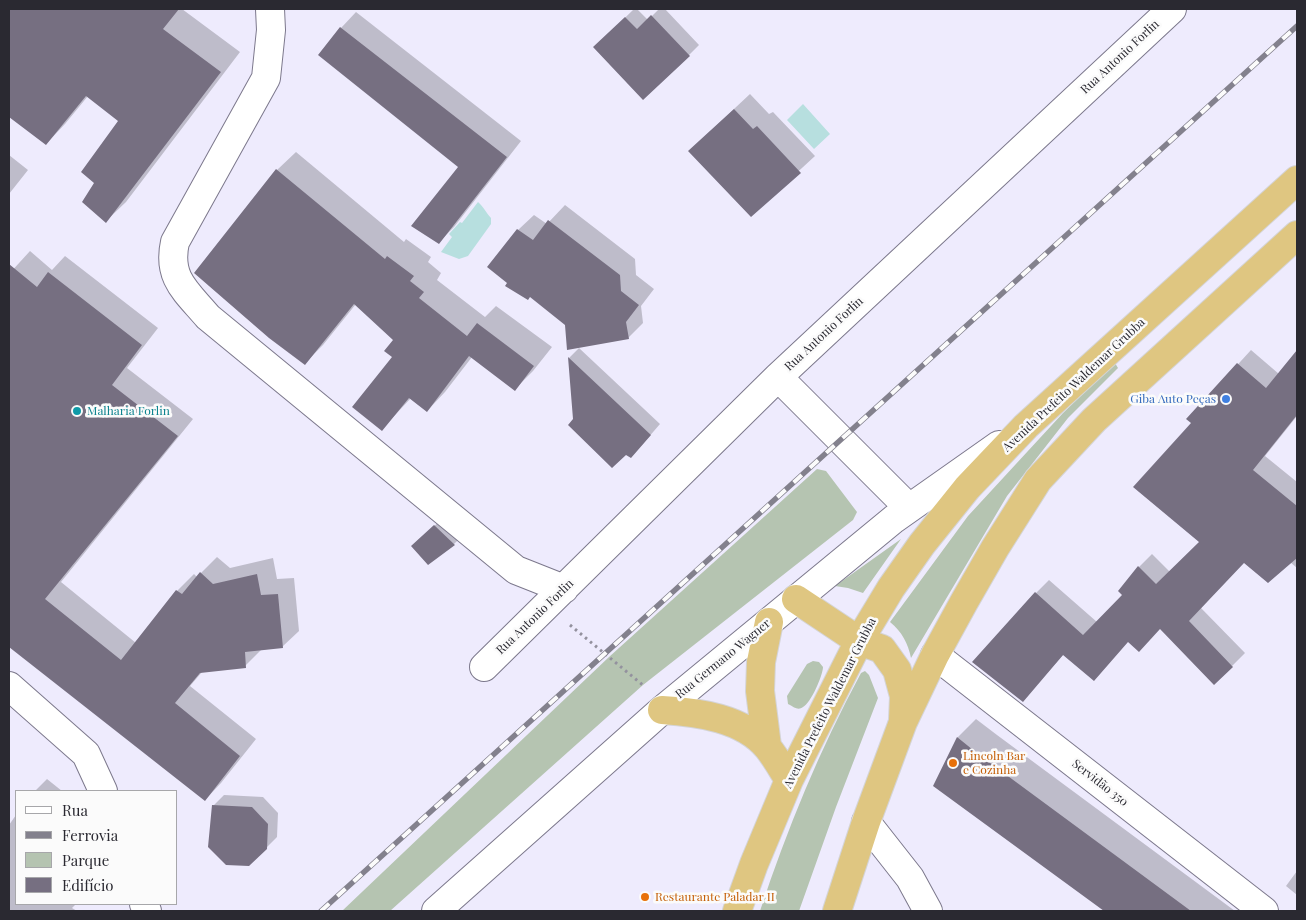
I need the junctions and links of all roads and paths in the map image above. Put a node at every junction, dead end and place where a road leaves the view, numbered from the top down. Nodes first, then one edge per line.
1 (270, 9) edge
2 (1172, 9) edge
3 (1297, 180) edge
4 (1297, 235) edge
5 (778, 377) junction
6 (1026, 426) junction
7 (909, 508) junction
8 (556, 597) junction
9 (796, 599) junction
10 (769, 622) junction
11 (859, 641) junction
12 (935, 655) junction
13 (484, 667) dead end
14 (9, 686) edge
15 (659, 712) junction
16 (903, 722) junction
17 (767, 746) junction
18 (789, 780) junction
19 (103, 790) edge
20 (866, 822) junction
21 (436, 911) edge
22 (738, 911) edge
23 (837, 911) edge
24 (928, 911) edge
25 (1264, 911) edge

1 - 8 street
2 - 5 street, Rua Antonio Forlin
3 - 6 highway, Avenida Prefeito Waldemar Grubba
4 - 12 highway
5 - 7 street
5 - 8 street, Rua Antonio Forlin
6 - 7 street, Rua Germano Wagner
6 - 11 highway, Avenida Prefeito Waldemar Grubba
7 - 9 street, Rua Germano Wagner
8 - 13 street, Rua Antonio Forlin
8 - 15 path
9 - 10 street, Rua Germano Wagner
9 - 11 highway
10 - 15 street, Rua Germano Wagner
10 - 17 highway
11 - 16 highway
11 - 18 highway, Avenida Prefeito Waldemar Grubba
12 - 16 highway
12 - 25 street, Servidão 350
14 - 19 street
15 - 17 highway
15 - 21 street, Rua Germano Wagner
16 - 20 highway
17 - 18 highway
18 - 22 highway, Avenida Prefeito Waldemar Grubba
20 - 23 highway
20 - 24 street

